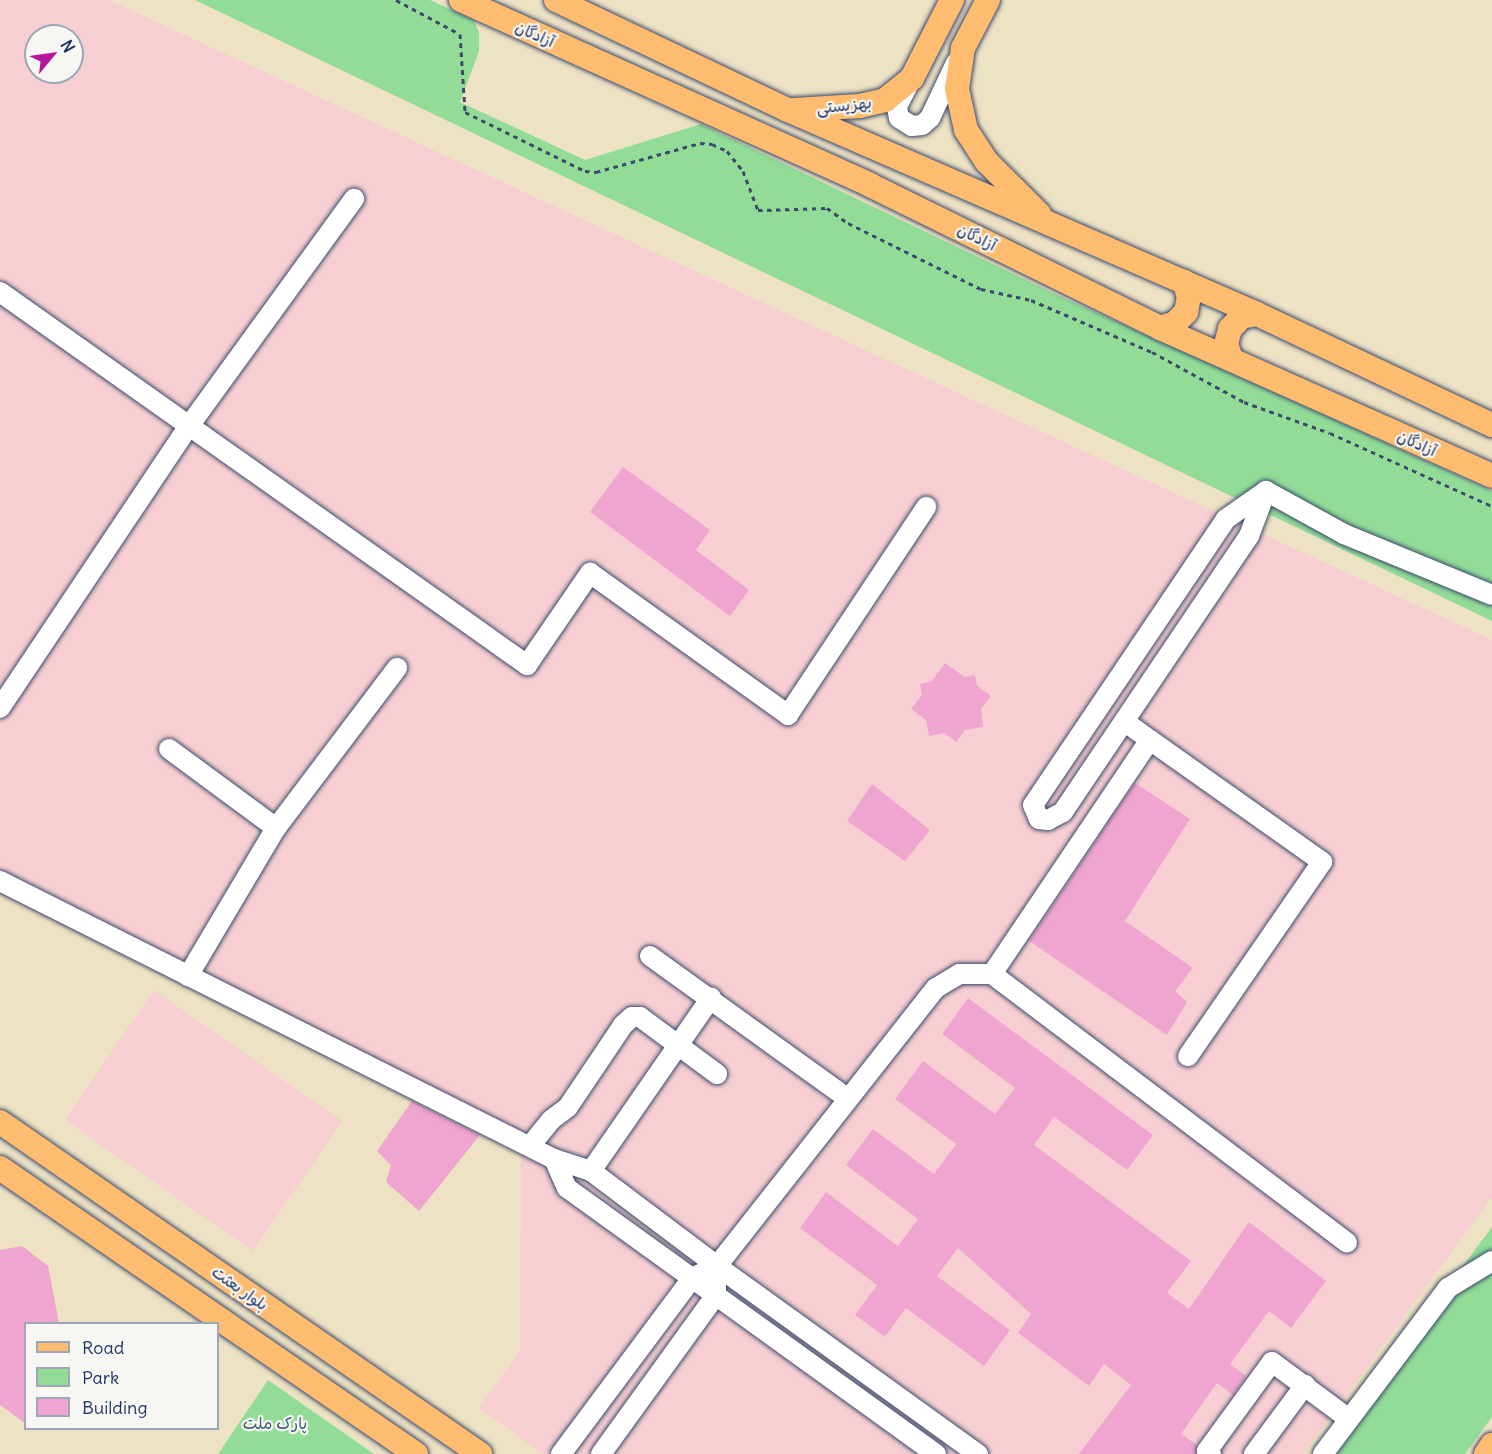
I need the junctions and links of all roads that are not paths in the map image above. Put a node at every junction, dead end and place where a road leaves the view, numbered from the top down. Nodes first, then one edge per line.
1 (461, 0) edge
2 (556, 0) edge
3 (952, 0) edge
4 (988, 0) edge
5 (963, 48) junction
6 (912, 78) junction
7 (788, 110) junction
8 (354, 200) dead end
9 (1049, 224) junction
10 (1184, 282) junction
11 (0, 292) edge
12 (1257, 314) junction
13 (1160, 328) junction
14 (1231, 359) junction
15 (1464, 412) junction
16 (1492, 417) edge
17 (1492, 425) edge
18 (189, 426) junction
19 (1492, 476) edge
20 (1266, 490) junction
21 (926, 507) dead end
22 (1492, 595) edge
23 (397, 668) dead end
24 (0, 708) edge
25 (1125, 722) junction
26 (1150, 740) junction
27 (169, 749) dead end
28 (276, 828) junction
29 (0, 881) edge
30 (651, 956) dead end
31 (992, 974) junction
32 (188, 976) junction
33 (711, 998) junction
34 (679, 1044) junction
35 (1188, 1056) dead end
36 (717, 1074) dead end
37 (848, 1099) junction
38 (0, 1122) edge
39 (530, 1146) junction
40 (554, 1159) junction
41 (0, 1168) edge
42 (591, 1171) junction
43 (1347, 1242) dead end
44 (1492, 1261) edge
45 (717, 1266) junction
46 (210, 1268) junction
47 (692, 1278) junction
48 (186, 1295) junction
49 (716, 1295) junction
50 (1305, 1386) junction
51 (1349, 1419) junction
52 (416, 1454) edge
53 (480, 1454) edge
54 (561, 1454) edge
55 (601, 1454) edge
56 (936, 1454) edge
57 (978, 1454) edge
58 (1211, 1454) edge
59 (1254, 1454) edge
60 (1323, 1454) edge

1 - 13 main road, آزادگان
2 - 7 main road
3 - 6 main road, بهزیستی
4 - 5 main road
5 - 6 street
5 - 9 main road
6 - 7 main road, بهزیستی
7 - 9 main road
8 - 18 street
9 - 10 main road
10 - 12 main road
10 - 13 main road
11 - 18 street
12 - 14 main road
12 - 15 main road
13 - 14 main road, آزادگان
14 - 19 main road, آزادگان
15 - 16 street
15 - 17 main road
18 - 21 street
18 - 24 street
20 - 22 street
20 - 25 street
20 - 25 street
23 - 28 street
25 - 26 street
26 - 31 street
26 - 35 street
27 - 28 street
28 - 32 street
29 - 32 street
30 - 33 street
31 - 37 street
31 - 43 street
32 - 39 street
33 - 34 street
33 - 37 street
34 - 36 street
34 - 39 street
34 - 42 street
37 - 45 street
38 - 46 main road, بلوار بعثت
39 - 40 street
40 - 42 street
40 - 47 street
41 - 48 main road
42 - 45 street
44 - 51 street
45 - 47 street
45 - 49 street
45 - 57 street
46 - 48 main road
46 - 53 main road, بلوار بعثت
47 - 49 street
47 - 54 street
48 - 52 main road
49 - 55 street
49 - 56 street
50 - 51 street
50 - 58 street
50 - 59 street
51 - 60 street

